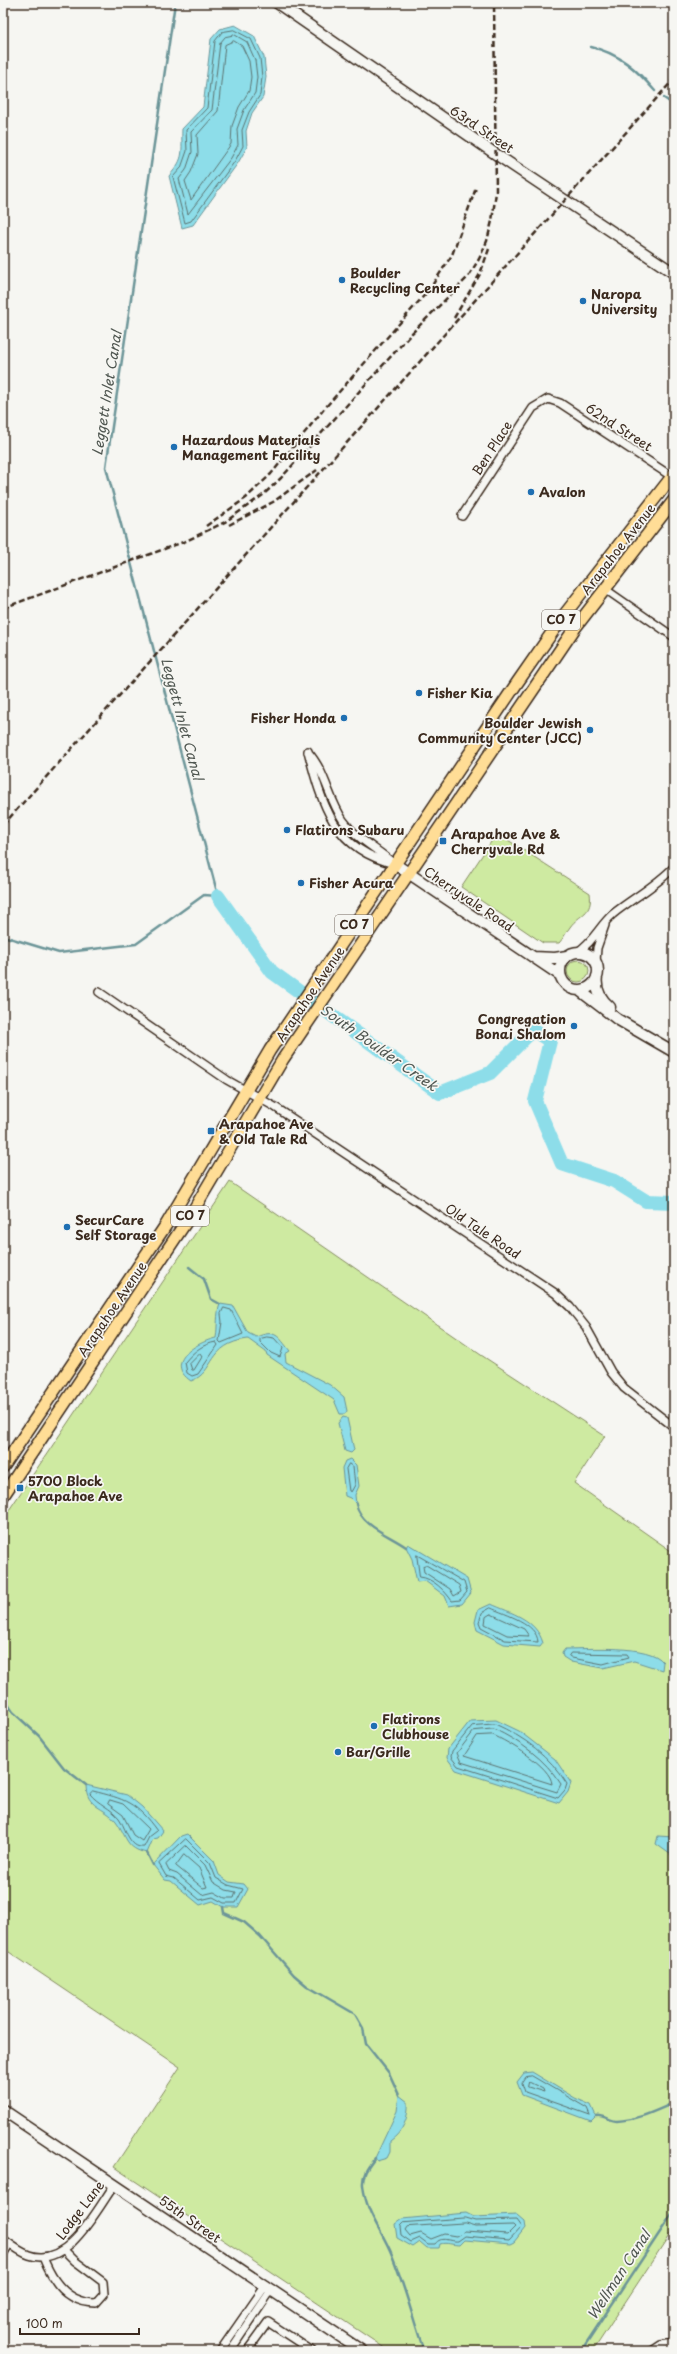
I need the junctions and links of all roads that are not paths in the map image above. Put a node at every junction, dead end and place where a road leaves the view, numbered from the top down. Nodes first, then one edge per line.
1 (277, 3) edge
2 (674, 273) edge
3 (548, 399) joint
4 (673, 476) edge
5 (674, 500) edge
6 (462, 516) dead end
7 (605, 589) junction
8 (674, 637) edge
9 (395, 864) junction
10 (674, 867) edge
11 (408, 874) junction
12 (606, 921) junction
13 (577, 952) junction
14 (529, 956) junction
15 (567, 956) junction
16 (596, 962) junction
17 (560, 975) junction
18 (597, 976) junction
19 (579, 990) junction
20 (98, 992) dead end
21 (648, 1036) junction
22 (674, 1052) edge
23 (245, 1090) junction
24 (259, 1098) junction
25 (674, 1426) edge
26 (3, 1467) edge
27 (3, 1496) edge
28 (3, 2110) edge
29 (115, 2184) junction
30 (3, 2239) edge
31 (10, 2244) junction
32 (64, 2250) junction
33 (3, 2255) edge
34 (43, 2257) junction
35 (269, 2287) junction
36 (228, 2340) junction
37 (674, 2343) edge
38 (235, 2344) junction
39 (220, 2351) edge
40 (230, 2351) edge
41 (246, 2351) edge
42 (312, 2351) edge
43 (362, 2351) edge
44 (652, 2351) edge

1 - 2 street, 63rd Street
3 - 4 street, 62nd Street
3 - 6 street, Ben Place
4 - 9 main road, Arapahoe Avenue / CO 7
5 - 7 main road, Arapahoe Avenue / CO 7
7 - 8 street
7 - 11 main road, Arapahoe Avenue / CO 7
9 - 9 street
9 - 11 street, Cherryvale Road
9 - 23 main road, Arapahoe Avenue / CO 7
10 - 12 street
11 - 14 street, Cherryvale Road
11 - 24 main road, Arapahoe Avenue / CO 7
12 - 13 street
12 - 16 street
13 - 15 street
13 - 16 street
14 - 15 street, Cherryvale Road
14 - 17 street, Cherryvale Road
15 - 17 street
16 - 18 street
17 - 19 street
18 - 19 street
18 - 21 street
19 - 21 street
20 - 23 street, Old Tale Road
21 - 22 street
23 - 24 street, Old Tale Road
23 - 26 main road, Arapahoe Avenue / CO 7
24 - 25 street, Old Tale Road
24 - 27 main road, Arapahoe Avenue / CO 7
28 - 29 street, 55th Street
29 - 32 street, Lodge Lane
29 - 35 street, 55th Street
30 - 31 street
31 - 33 street
31 - 34 street
32 - 34 street, Lodge Lane
32 - 34 street, Lodge Lane
35 - 36 street
35 - 38 street
35 - 43 street, 55th Street
36 - 38 street
36 - 39 street
37 - 44 street
38 - 40 street
38 - 41 street
41 - 42 street

